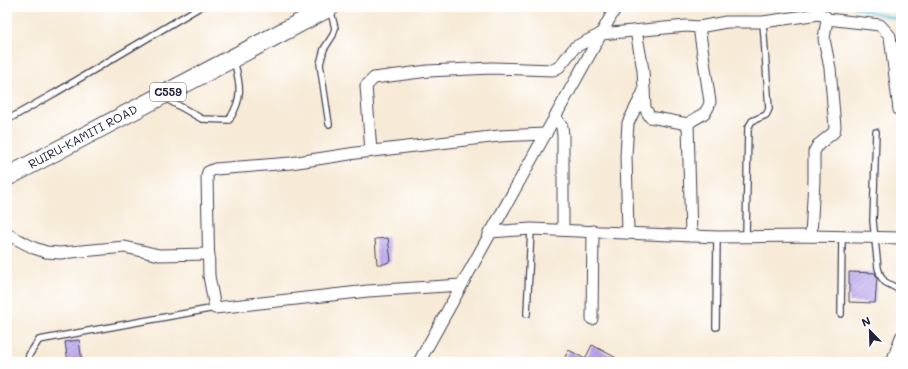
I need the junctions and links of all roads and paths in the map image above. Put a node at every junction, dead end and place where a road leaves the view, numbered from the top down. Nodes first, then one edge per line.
1 (200, 7) edge
2 (329, 7) edge
3 (616, 7) edge
4 (826, 19) junction
5 (763, 22) junction
6 (699, 27) junction
7 (636, 31) junction
8 (601, 34) junction
9 (234, 57) junction
10 (644, 92) junction
11 (161, 96) junction
12 (899, 110) dead end
13 (555, 116) junction
14 (7, 120) edge
15 (329, 124) dead end
16 (688, 124) junction
17 (876, 132) dead end
18 (546, 134) junction
19 (371, 151) junction
20 (7, 177) edge
21 (531, 229) junction
22 (563, 230) junction
23 (593, 231) junction
24 (489, 232) junction
25 (628, 232) junction
26 (7, 234) edge
27 (746, 235) junction
28 (691, 236) junction
29 (811, 236) junction
30 (717, 237) junction
31 (842, 237) junction
32 (876, 238) junction
33 (901, 238) edge
34 (209, 254) junction
35 (461, 285) junction
36 (898, 289) dead end
37 (215, 308) junction
38 (527, 314) dead end
39 (841, 314) dead end
40 (592, 318) dead end
41 (716, 327) dead end
42 (901, 337) edge
43 (28, 362) edge
44 (419, 362) edge
45 (892, 362) edge

1 - 14 lane
2 - 9 main road, RUIRU-KAMITI ROAD / C559
2 - 15 lane
3 - 8 street
4 - 5 street
4 - 12 street
4 - 29 street
5 - 6 street
5 - 27 lane
6 - 7 street
6 - 16 street
7 - 8 street
7 - 10 street
8 - 13 street
8 - 19 street
9 - 11 main road, RUIRU-KAMITI ROAD / C559
9 - 11 lane
10 - 16 street
10 - 25 street
11 - 20 main road, RUIRU-KAMITI ROAD / C559
13 - 18 street
13 - 22 street
16 - 28 street
17 - 32 lane
18 - 19 street
18 - 24 street
19 - 34 street
21 - 22 street
21 - 24 street
21 - 38 lane
22 - 23 street
23 - 25 street
23 - 40 street
24 - 35 street
25 - 28 street
26 - 34 street
27 - 29 street
27 - 30 street
28 - 30 street
29 - 31 street
30 - 41 lane
31 - 32 street
31 - 39 lane
32 - 33 street
32 - 36 lane
34 - 37 street
35 - 37 street
35 - 44 street
37 - 43 lane
42 - 45 street

